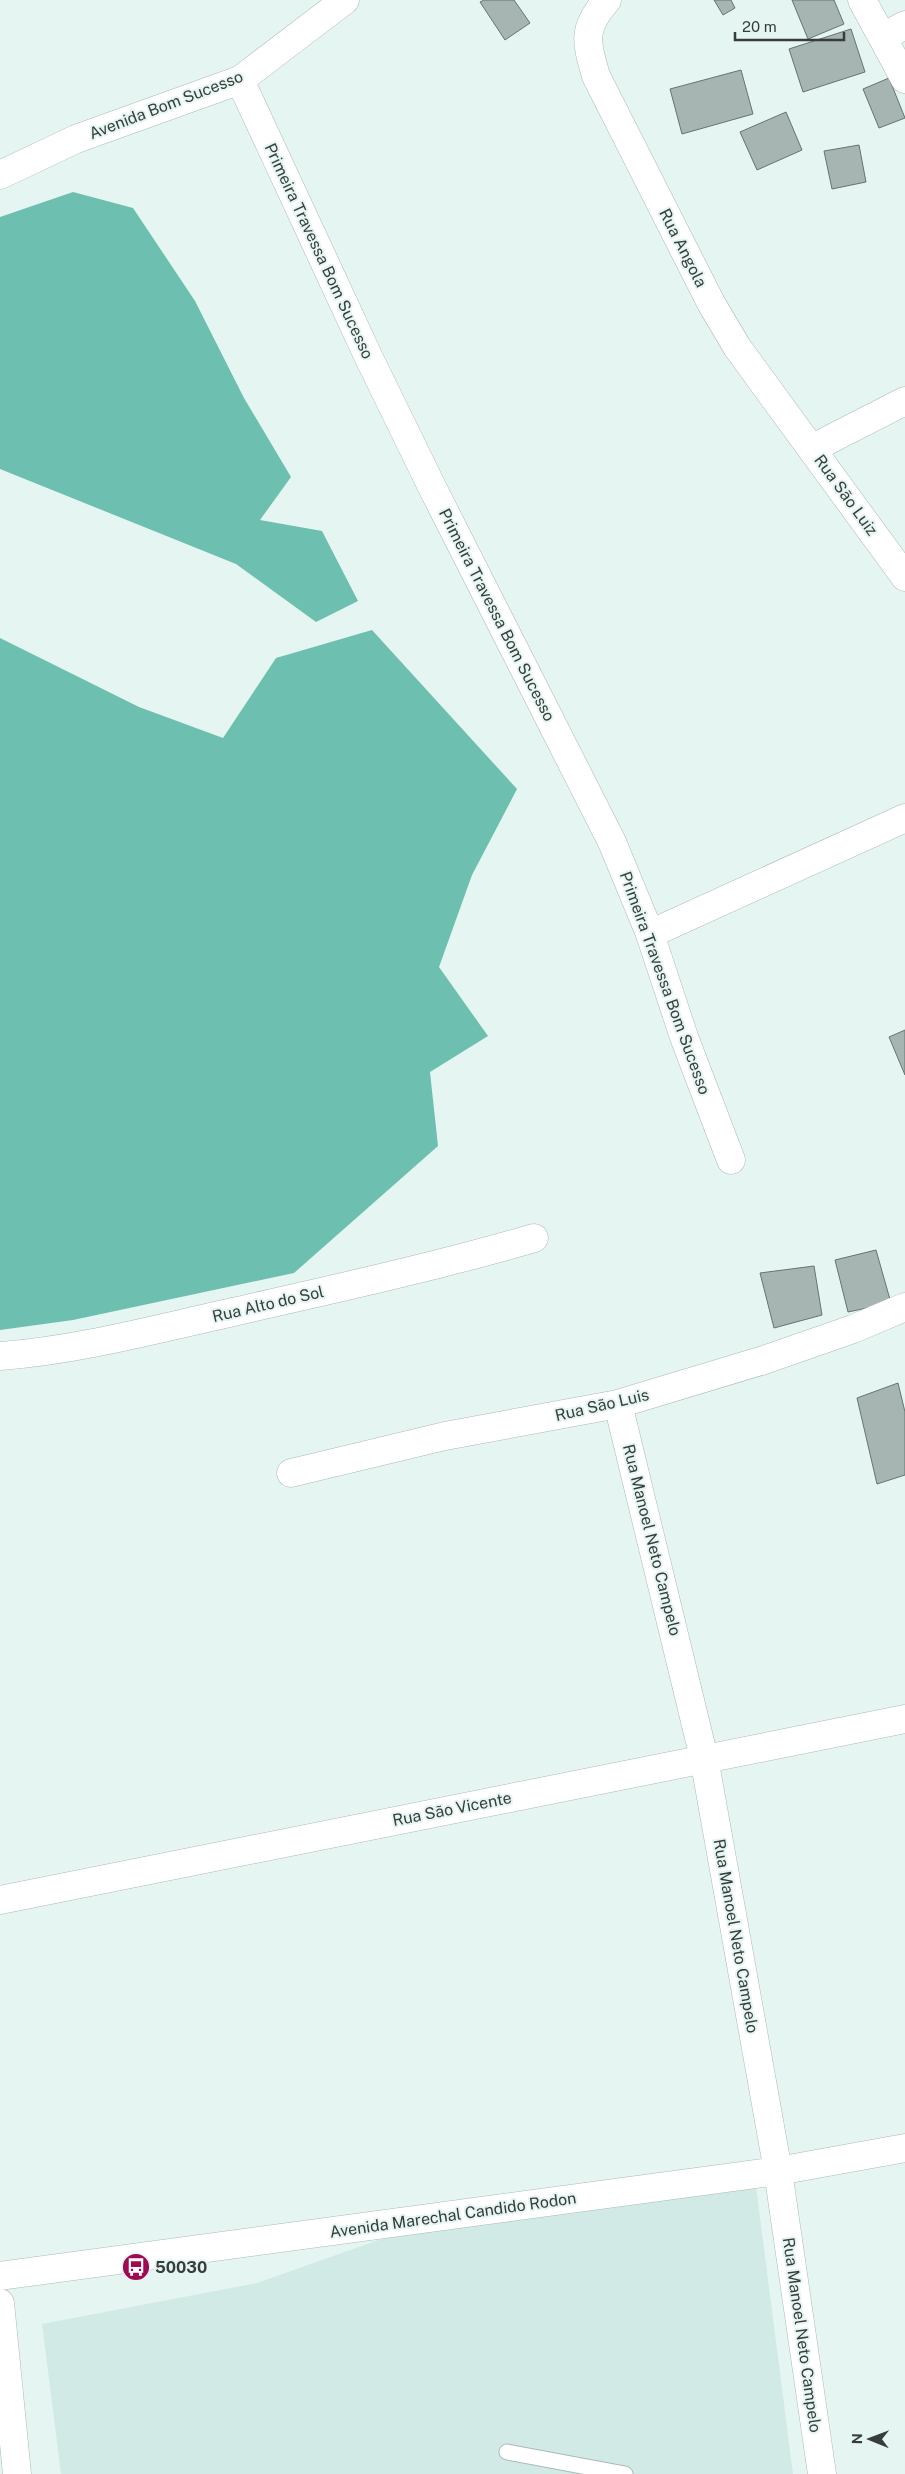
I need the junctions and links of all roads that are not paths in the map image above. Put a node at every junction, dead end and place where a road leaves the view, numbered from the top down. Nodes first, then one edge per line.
1 (345, 0) edge
2 (607, 0) edge
3 (862, 0) edge
4 (894, 31) edge
5 (240, 80) junction
6 (905, 80) edge
7 (0, 175) edge
8 (905, 401) edge
9 (813, 448) junction
10 (905, 577) edge
11 (905, 818) edge
12 (650, 934) junction
13 (731, 1160) dead end
14 (534, 1238) dead end
15 (905, 1307) edge
16 (0, 1356) edge
17 (618, 1404) junction
18 (291, 1473) dead end
19 (905, 1719) edge
20 (704, 1758) junction
21 (0, 1900) edge
22 (905, 2148) edge
23 (778, 2171) junction
24 (0, 2276) edge
25 (0, 2303) edge
26 (507, 2452) dead end
27 (17, 2474) edge
28 (625, 2474) edge
29 (822, 2474) edge

1 - 5 street, Avenida Bom Sucesso
2 - 9 street, Rua Angola
3 - 4 street
4 - 6 street
5 - 7 street, Avenida Bom Sucesso
5 - 12 street, Primeira Travessa Bom Sucesso
8 - 9 street, Rua São Luiz
9 - 10 street, Rua São Luiz
11 - 12 street
12 - 13 street, Primeira Travessa Bom Sucesso
14 - 16 street, Rua Alto do Sol
15 - 17 street, Rua São Luis
17 - 18 street, Rua São Luis
17 - 20 street, Rua Manoel Neto Campelo
19 - 20 street, Rua São Vicente
20 - 21 street, Rua São Vicente
20 - 23 street, Rua Manoel Neto Campelo
22 - 23 street, Avenida Marechal Candido Rodon
23 - 24 street, Avenida Marechal Candido Rodon
23 - 29 street, Rua Manoel Neto Campelo
25 - 27 street
26 - 28 lane

